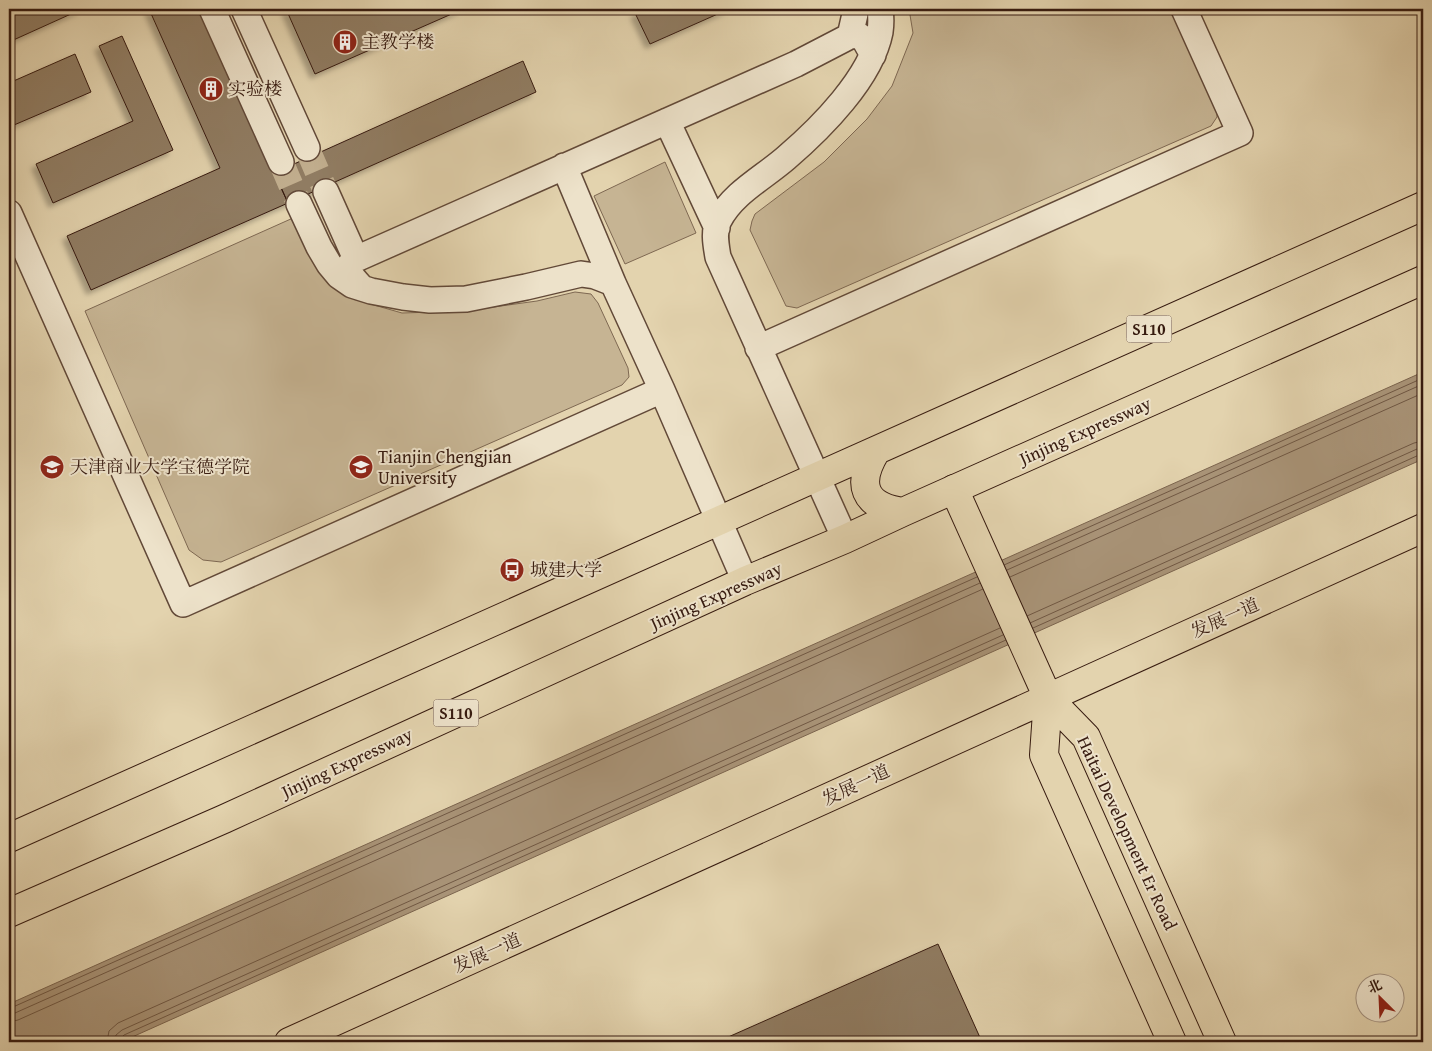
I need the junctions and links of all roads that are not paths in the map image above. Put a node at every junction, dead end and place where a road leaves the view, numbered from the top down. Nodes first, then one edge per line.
1 (212, 9) edge
2 (244, 9) edge
3 (854, 9) edge
4 (880, 9) edge
5 (1184, 9) edge
6 (850, 36) junction
7 (873, 55) junction
8 (667, 121) junction
9 (307, 148) tunnel mouth
10 (281, 162) tunnel mouth
11 (564, 166) junction
12 (326, 192) tunnel mouth
13 (299, 204) tunnel mouth
14 (1423, 206) edge
15 (9, 213) edge
16 (717, 228) junction
17 (356, 259) junction
18 (1423, 280) edge
19 (613, 282) junction
20 (362, 288) junction
21 (758, 348) junction
22 (662, 390) junction
23 (876, 451) junction
24 (817, 476) junction
25 (954, 489) junction
26 (903, 512) junction
27 (718, 521) junction
28 (1423, 528) edge
29 (844, 539) junction
30 (745, 581) junction
31 (1048, 698) junction
32 (9, 838) edge
33 (9, 913) edge
34 (289, 1042) edge
35 (1172, 1042) edge
36 (1222, 1042) edge

1 - 10 lane
2 - 9 lane
3 - 6 lane
4 - 7 lane
5 - 21 lane
6 - 7 lane
6 - 8 lane
7 - 16 lane
8 - 11 lane
8 - 16 lane
11 - 17 lane
11 - 19 lane
12 - 17 lane
13 - 20 lane
14 - 23 main road, S110
15 - 22 lane
16 - 21 lane
17 - 20 lane
18 - 25 main road, Jinjing Expressway / S110
19 - 20 lane
19 - 22 lane
21 - 24 lane
22 - 27 lane
23 - 24 main road, S110
23 - 26 main road
24 - 27 main road, S110
24 - 29 lane
25 - 26 main road, Jinjing Expressway / S110
25 - 31 main road
26 - 29 main road, Jinjing Expressway / S110
27 - 30 lane
27 - 32 main road, S110
28 - 31 main road, 发展一道
29 - 30 main road, Jinjing Expressway / S110
30 - 33 main road, Jinjing Expressway / S110
31 - 34 main road, 发展一道
31 - 35 main road
31 - 36 main road, Haitai Development Er Road

